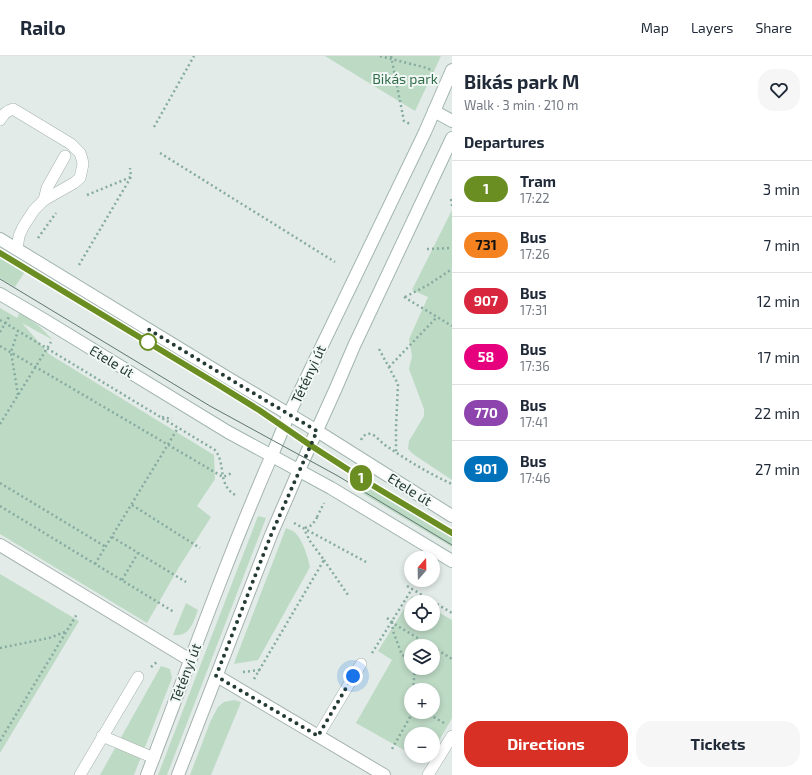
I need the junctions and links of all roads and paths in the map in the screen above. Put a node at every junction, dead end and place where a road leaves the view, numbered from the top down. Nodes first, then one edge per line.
1 (194, 56) edge
2 (380, 56) edge
3 (391, 58) edge
4 (452, 70) edge
5 (434, 71) dead end
6 (434, 111) junction
7 (0, 120) edge
8 (452, 121) edge
9 (411, 124) dead end
10 (154, 127) dead end
11 (452, 138) edge
12 (160, 153) dead end
13 (65, 156) dead end
14 (130, 168) dead end
15 (131, 177) junction
16 (87, 195) dead end
17 (451, 199) edge
18 (44, 200) junction
19 (452, 206) edge
20 (59, 208) dead end
21 (38, 238) dead end
22 (0, 239) edge
23 (452, 248) edge
24 (17, 249) junction
25 (427, 249) dead end
26 (335, 262) dead end
27 (79, 265) dead end
28 (452, 269) edge
29 (0, 294) edge
30 (437, 317) junction
31 (0, 320) edge
32 (5, 323) junction
33 (452, 326) edge
34 (18, 331) junction
35 (0, 332) edge
36 (51, 342) dead end
37 (0, 346) edge
38 (47, 348) junction
39 (379, 349) dead end
40 (11, 352) junction
41 (36, 366) junction
42 (389, 367) junction
43 (18, 396) junction
44 (289, 414) junction
45 (0, 424) edge
46 (178, 428) junction
47 (317, 431) junction
48 (363, 436) dead end
49 (168, 445) junction
50 (396, 453) junction
51 (272, 455) junction
52 (299, 470) junction
53 (232, 473) dead end
54 (223, 476) junction
55 (0, 484) edge
56 (452, 484) edge
57 (230, 492) dead end
58 (132, 505) junction
59 (0, 506) edge
60 (452, 516) edge
61 (318, 517) dead end
62 (304, 528) junction
63 (112, 537) junction
64 (0, 545) edge
65 (106, 547) junction
66 (200, 548) dead end
67 (138, 553) junction
68 (324, 560) junction
69 (452, 561) edge
70 (368, 563) dead end
71 (96, 564) junction
72 (122, 580) junction
73 (186, 582) dead end
74 (409, 587) edge
75 (412, 589) junction
76 (348, 595) dead end
77 (174, 612) dead end
78 (452, 613) edge
79 (77, 614) dead end
80 (387, 618) dead end
81 (392, 621) junction
82 (67, 631) junction
83 (419, 639) edge
84 (0, 648) edge
85 (440, 652) edge
86 (404, 656) edge
87 (452, 659) edge
88 (190, 660) junction
89 (361, 664) joint
90 (216, 676) junction
91 (138, 677) dead end
92 (246, 693) junction
93 (409, 719) edge
94 (437, 719) edge
95 (447, 725) dead end
96 (102, 736) junction
97 (318, 736) junction
98 (452, 736) edge
99 (0, 742) edge
100 (392, 749) dead end
101 (154, 758) junction
102 (80, 775) edge
103 (147, 775) edge
104 (178, 775) edge
105 (384, 775) edge
106 (428, 775) edge

1 - 10 path
2 - 3 path
3 - 5 path
3 - 9 path
4 - 6 main road, Tétényi út
6 - 8 main road
6 - 44 main road, Tétényi út
7 - 18 lane
11 - 47 main road
12 - 26 path
13 - 18 lane
14 - 15 path
15 - 16 path
15 - 27 path
17 - 19 path
18 - 24 lane
20 - 21 path
22 - 24 main road, Etele út
23 - 25 path
24 - 44 main road, Etele út
28 - 30 path
29 - 51 main road, Etele út
30 - 33 path
30 - 42 path
31 - 32 path
32 - 34 path
32 - 35 path
34 - 38 path
34 - 40 path
36 - 38 path
37 - 40 path
38 - 41 path
38 - 46 path
39 - 42 path
40 - 41 path
40 - 43 path
41 - 43 path
41 - 49 path
42 - 50 path
43 - 45 path
44 - 47 main road, Etele út
44 - 51 main road, Tétényi út
46 - 49 path
46 - 54 path
47 - 52 main road
47 - 60 main road, Etele út
48 - 50 path
49 - 54 path
49 - 58 path
50 - 56 path
51 - 52 main road, Etele út
51 - 88 main road, Tétényi út
52 - 69 main road, Etele út
52 - 90 main road
53 - 54 path
54 - 57 path
55 - 65 path
58 - 63 path
58 - 66 path
59 - 71 path
61 - 62 path
62 - 68 path
62 - 70 path
63 - 65 path
63 - 67 path
64 - 88 main road
65 - 71 path
67 - 72 path
67 - 73 path
68 - 76 path
68 - 92 path
71 - 72 path
72 - 77 path
74 - 75 path
75 - 78 path
75 - 81 path
79 - 82 path
80 - 81 path
81 - 83 path
81 - 86 path
81 - 89 path
82 - 84 path
82 - 99 path
85 - 87 path
88 - 101 main road, Tétényi út
89 - 97 lane
90 - 92 main road
90 - 104 main road
91 - 96 lane
92 - 97 main road
93 - 100 path
94 - 95 path
96 - 101 lane
96 - 102 lane
97 - 105 main road
98 - 106 lane
101 - 103 main road, Tétényi út

